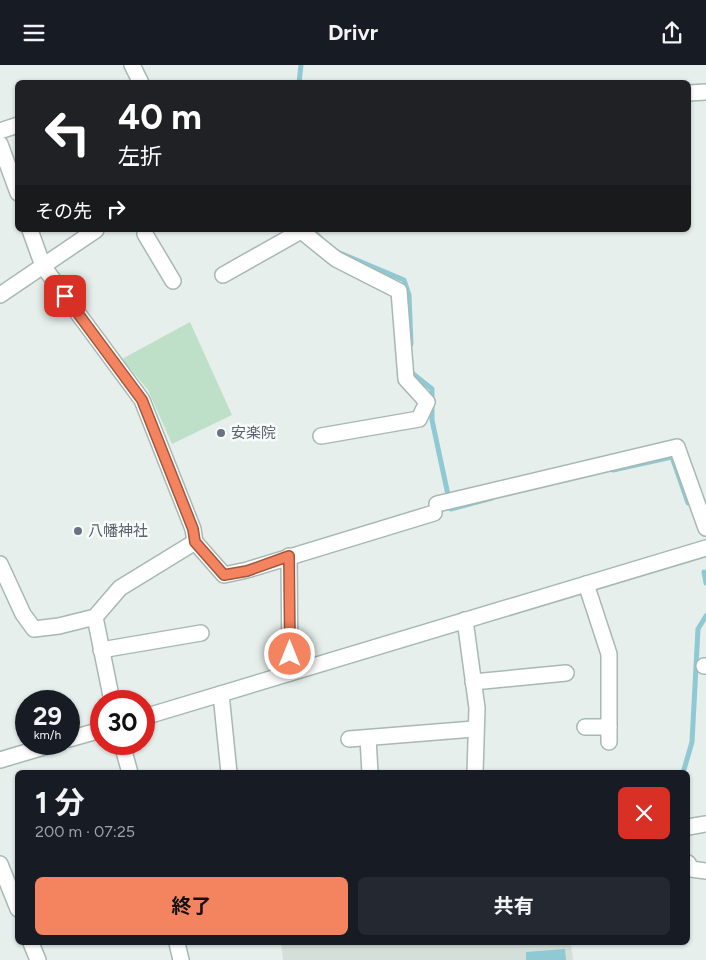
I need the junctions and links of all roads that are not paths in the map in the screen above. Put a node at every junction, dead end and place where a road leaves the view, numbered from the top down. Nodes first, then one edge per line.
1 (132, 65) edge
2 (140, 80) edge
3 (706, 92) edge
4 (691, 93) edge
5 (15, 126) edge
6 (0, 131) edge
7 (0, 143) edge
8 (15, 185) edge
9 (31, 232) edge
10 (93, 232) edge
11 (148, 232) edge
12 (297, 232) edge
13 (303, 232) edge
14 (43, 266) junction
15 (222, 274) dead end
16 (173, 281) dead end
17 (0, 295) edge
18 (321, 436) dead end
19 (706, 528) edge
20 (195, 542) junction
21 (706, 549) edge
22 (289, 556) junction
23 (0, 564) edge
24 (586, 584) junction
25 (95, 617) junction
26 (466, 620) junction
27 (201, 633) dead end
28 (101, 650) junction
29 (290, 673) junction
30 (566, 673) dead end
31 (473, 682) junction
32 (110, 690) edge
33 (221, 694) junction
34 (155, 714) edge
35 (585, 727) dead end
36 (474, 729) junction
37 (368, 738) junction
38 (349, 739) dead end
39 (15, 755) edge
40 (125, 755) edge
41 (0, 759) edge
42 (129, 770) edge
43 (229, 770) edge
44 (370, 770) edge
45 (475, 770) edge
46 (706, 824) edge
47 (690, 827) edge
48 (0, 864) edge
49 (690, 867) edge
50 (706, 871) edge
51 (15, 902) edge
52 (32, 945) edge
53 (177, 945) edge
54 (38, 960) edge
55 (181, 960) edge

1 - 2 street
3 - 4 street
5 - 6 street
7 - 8 street
9 - 14 street
10 - 14 street
11 - 16 street
12 - 15 street
13 - 18 street
14 - 17 street
14 - 20 street
19 - 22 street
20 - 22 street
20 - 25 street
21 - 24 street
22 - 29 street
23 - 25 street
24 - 26 street
24 - 35 street
25 - 28 street
26 - 29 street
26 - 31 street
27 - 28 street
28 - 32 street
29 - 33 street
30 - 31 street
31 - 36 street
33 - 34 street
33 - 43 street
36 - 37 street
36 - 45 street
37 - 38 street
37 - 44 street
39 - 41 street
40 - 42 street
46 - 47 street
48 - 51 street
49 - 50 street
52 - 54 street
53 - 55 street

